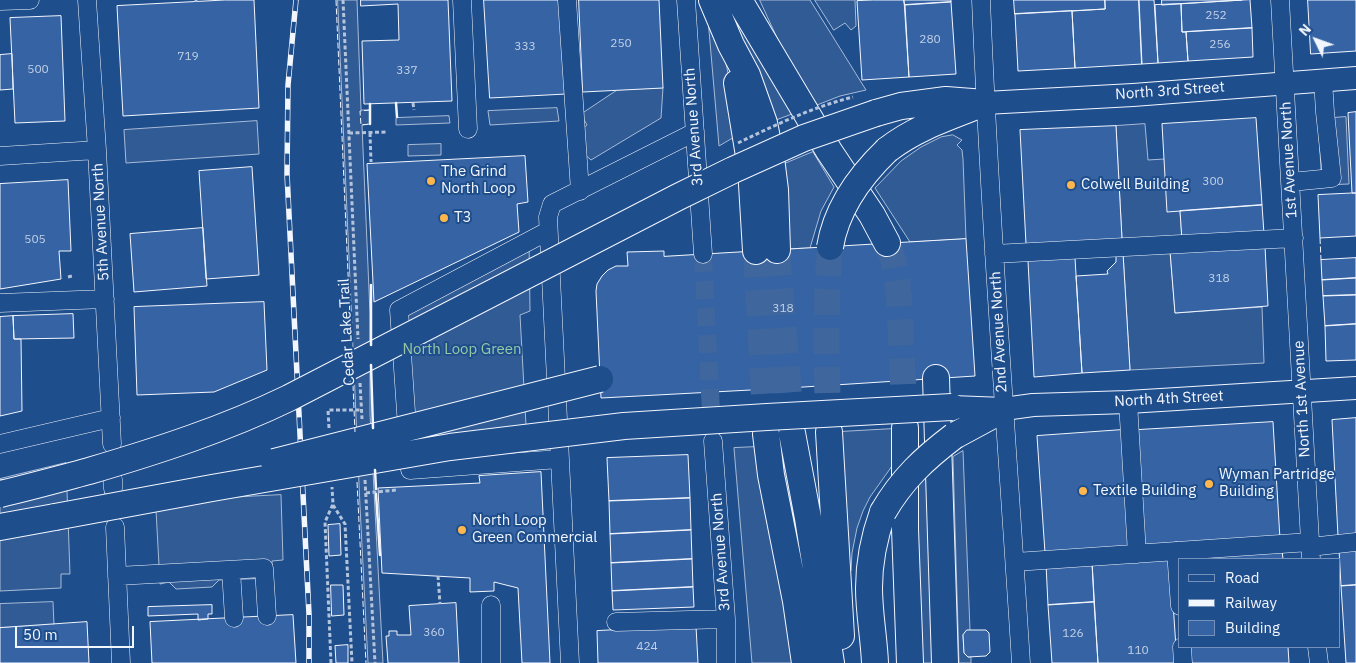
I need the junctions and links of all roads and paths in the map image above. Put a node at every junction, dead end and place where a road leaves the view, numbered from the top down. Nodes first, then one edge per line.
1 (30, 0) edge
2 (87, 0) edge
3 (343, 0) edge
4 (462, 0) edge
5 (567, 0) edge
6 (686, 0) edge
7 (712, 0) edge
8 (739, 0) edge
9 (981, 0) edge
10 (1280, 0) edge
11 (0, 2) edge
12 (1356, 78) edge
13 (1323, 80) junction
14 (1285, 83) junction
15 (985, 102) junction
16 (413, 103) dead end
17 (414, 110) dead end
18 (468, 129) dead end
19 (388, 132) dead end
20 (695, 132) junction
21 (370, 133) junction
22 (349, 134) junction
23 (97, 150) junction
24 (0, 156) edge
25 (371, 162) dead end
26 (1290, 182) junction
27 (580, 191) junction
28 (548, 231) junction
29 (1294, 238) junction
30 (886, 243) tunnel mouth
31 (830, 246) tunnel mouth
32 (766, 250) tunnel mouth
33 (703, 254) tunnel mouth
34 (994, 254) junction
35 (105, 299) junction
36 (0, 303) edge
37 (358, 341) dead end
38 (936, 378) dead end
39 (600, 379) dead end
40 (360, 380) dead end
41 (1356, 388) edge
42 (1302, 391) junction
43 (1128, 402) junction
44 (952, 408) joint
45 (993, 409) junction
46 (111, 418) junction
47 (362, 419) dead end
48 (905, 428) tunnel mouth
49 (829, 432) tunnel mouth
50 (766, 434) tunnel mouth
51 (792, 434) tunnel mouth
52 (713, 441) tunnel mouth
53 (0, 444) edge
54 (112, 444) dead end
55 (559, 460) junction
56 (365, 475) dead end
57 (396, 490) dead end
58 (366, 493) junction
59 (0, 494) edge
60 (55, 517) junction
61 (0, 527) edge
62 (115, 527) dead end
63 (1356, 542) edge
64 (1310, 549) edge
65 (1176, 552) junction
66 (1137, 554) junction
67 (1014, 562) junction
68 (231, 570) junction
69 (117, 576) junction
70 (438, 576) dead end
71 (1178, 579) edge
72 (440, 604) dead end
73 (491, 605) dead end
74 (267, 616) dead end
75 (234, 618) dead end
76 (726, 618) junction
77 (616, 622) dead end
78 (1182, 648) edge
79 (1317, 648) edge
80 (121, 663) edge
81 (331, 663) edge
82 (352, 663) edge
83 (375, 663) edge
84 (491, 663) edge
85 (570, 663) edge
86 (726, 663) edge
87 (805, 663) edge
88 (831, 663) edge
89 (843, 663) edge
90 (875, 663) edge
91 (910, 663) edge
92 (946, 663) edge
93 (1021, 663) edge
94 (1183, 663) edge
95 (1318, 663) edge

1 - 11 street
2 - 23 street, 5th Avenue North
3 - 22 path, Cedar Lake Trail
4 - 18 street
5 - 27 street
6 - 20 street, 3rd Avenue North
7 - 32 highway
8 - 30 highway
9 - 15 street, 2nd Avenue North
10 - 14 street
12 - 13 main road, North 3rd Street
13 - 14 main road, North 3rd Street
13 - 26 street
14 - 15 main road, North 3rd Street
14 - 26 street, 1st Avenue North
15 - 31 highway, bridge
15 - 34 street, 2nd Avenue North
15 - 59 highway, bridge
16 - 17 path
19 - 21 path
20 - 27 street
20 - 33 street, 3rd Avenue North
21 - 22 path
21 - 25 path
22 - 37 path, Cedar Lake Trail
23 - 24 street
23 - 35 street, 5th Avenue North
26 - 29 street, 1st Avenue North
27 - 28 street
28 - 55 street
28 - 55 street
29 - 34 street
29 - 42 street, North 1st Avenue
34 - 45 street, 2nd Avenue North
35 - 36 street
35 - 46 street, 5th Avenue North
38 - 92 highway
39 - 60 highway, bridge
40 - 47 path, Cedar Lake Trail
41 - 42 main road, North 4th Street
42 - 43 main road, North 4th Street
42 - 64 street, North 1st Avenue
43 - 45 main road, North 4th Street
43 - 66 street
44 - 45 main road, North 4th Street
44 - 60 highway, bridge
45 - 67 street, 2nd Avenue North
45 - 90 highway, bridge
46 - 53 street
46 - 54 street, 5th Avenue North
48 - 91 highway
49 - 89 highway
50 - 87 highway
51 - 88 highway
52 - 76 street, 3rd Avenue North
55 - 85 street
56 - 58 path
57 - 58 path
58 - 83 path
60 - 61 highway
62 - 69 street
63 - 64 street
64 - 65 street
65 - 66 street
65 - 71 street
66 - 67 street
67 - 93 street, 2nd Avenue North
68 - 69 street
68 - 74 street
68 - 75 street
69 - 80 street
70 - 72 path
73 - 84 street
76 - 77 street
76 - 86 street, 3rd Avenue North
78 - 94 street
79 - 95 street
81 - 82 path

